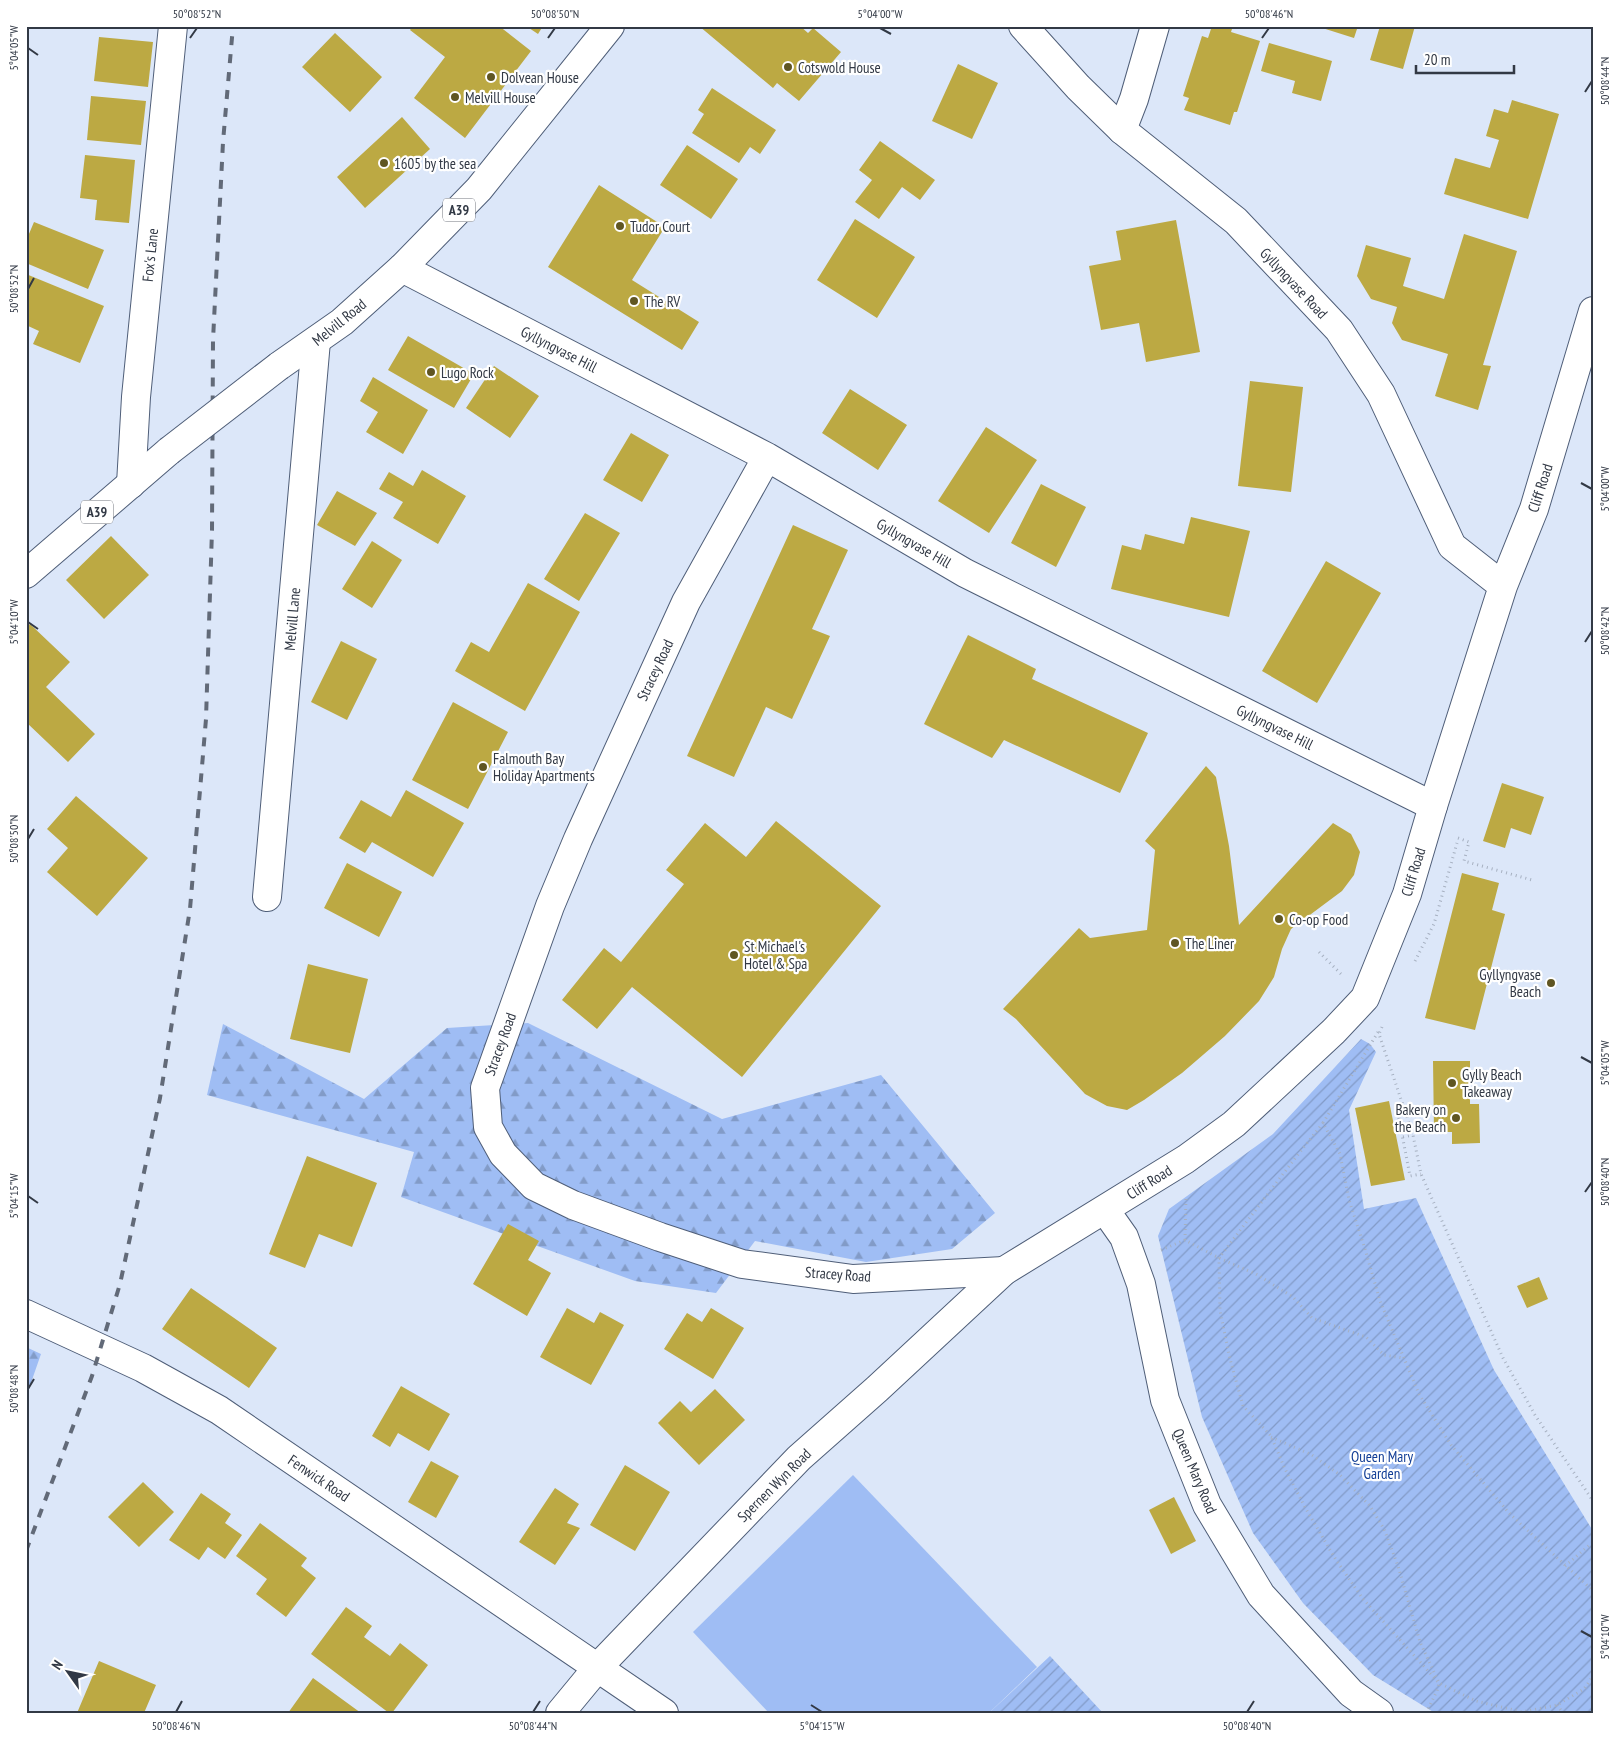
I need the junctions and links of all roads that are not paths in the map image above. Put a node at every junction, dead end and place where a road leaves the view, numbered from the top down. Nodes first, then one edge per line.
1 (174, 26) edge
2 (610, 26) edge
3 (1023, 26) edge
4 (1156, 26) edge
5 (1122, 130) junction
6 (402, 268) junction
7 (1593, 311) edge
8 (316, 341) junction
9 (767, 456) junction
10 (131, 484) junction
11 (26, 574) edge
12 (1503, 586) junction
13 (1433, 806) junction
14 (267, 897) dead end
15 (1105, 1210) junction
16 (1004, 1271) junction
17 (26, 1314) edge
18 (598, 1667) junction
19 (560, 1713) edge
20 (664, 1713) edge
21 (1379, 1713) edge

1 - 10 street, Fox's Lane
2 - 6 street, Melvill Road / A39
3 - 5 street, Gyllyngvase Road
4 - 5 street
5 - 12 street, Gyllyngvase Road
6 - 8 street, Melvill Road / A39
6 - 9 street, Gyllyngvase Hill
7 - 12 street, Cliff Road
8 - 10 street, Melvill Road / A39, bridge
8 - 14 street, Melvill Lane
9 - 13 street, Gyllyngvase Hill
9 - 16 street, Stracey Road
10 - 11 street, Melvill Road / A39
12 - 13 street, Cliff Road
13 - 15 street, Cliff Road
15 - 16 street, Cliff Road
15 - 21 street, Queen Mary Road
16 - 18 street, Spernen Wyn Road
17 - 18 street, Fenwick Road
18 - 19 street, Spernen Wyn Road
18 - 20 street, Fenwick Road

